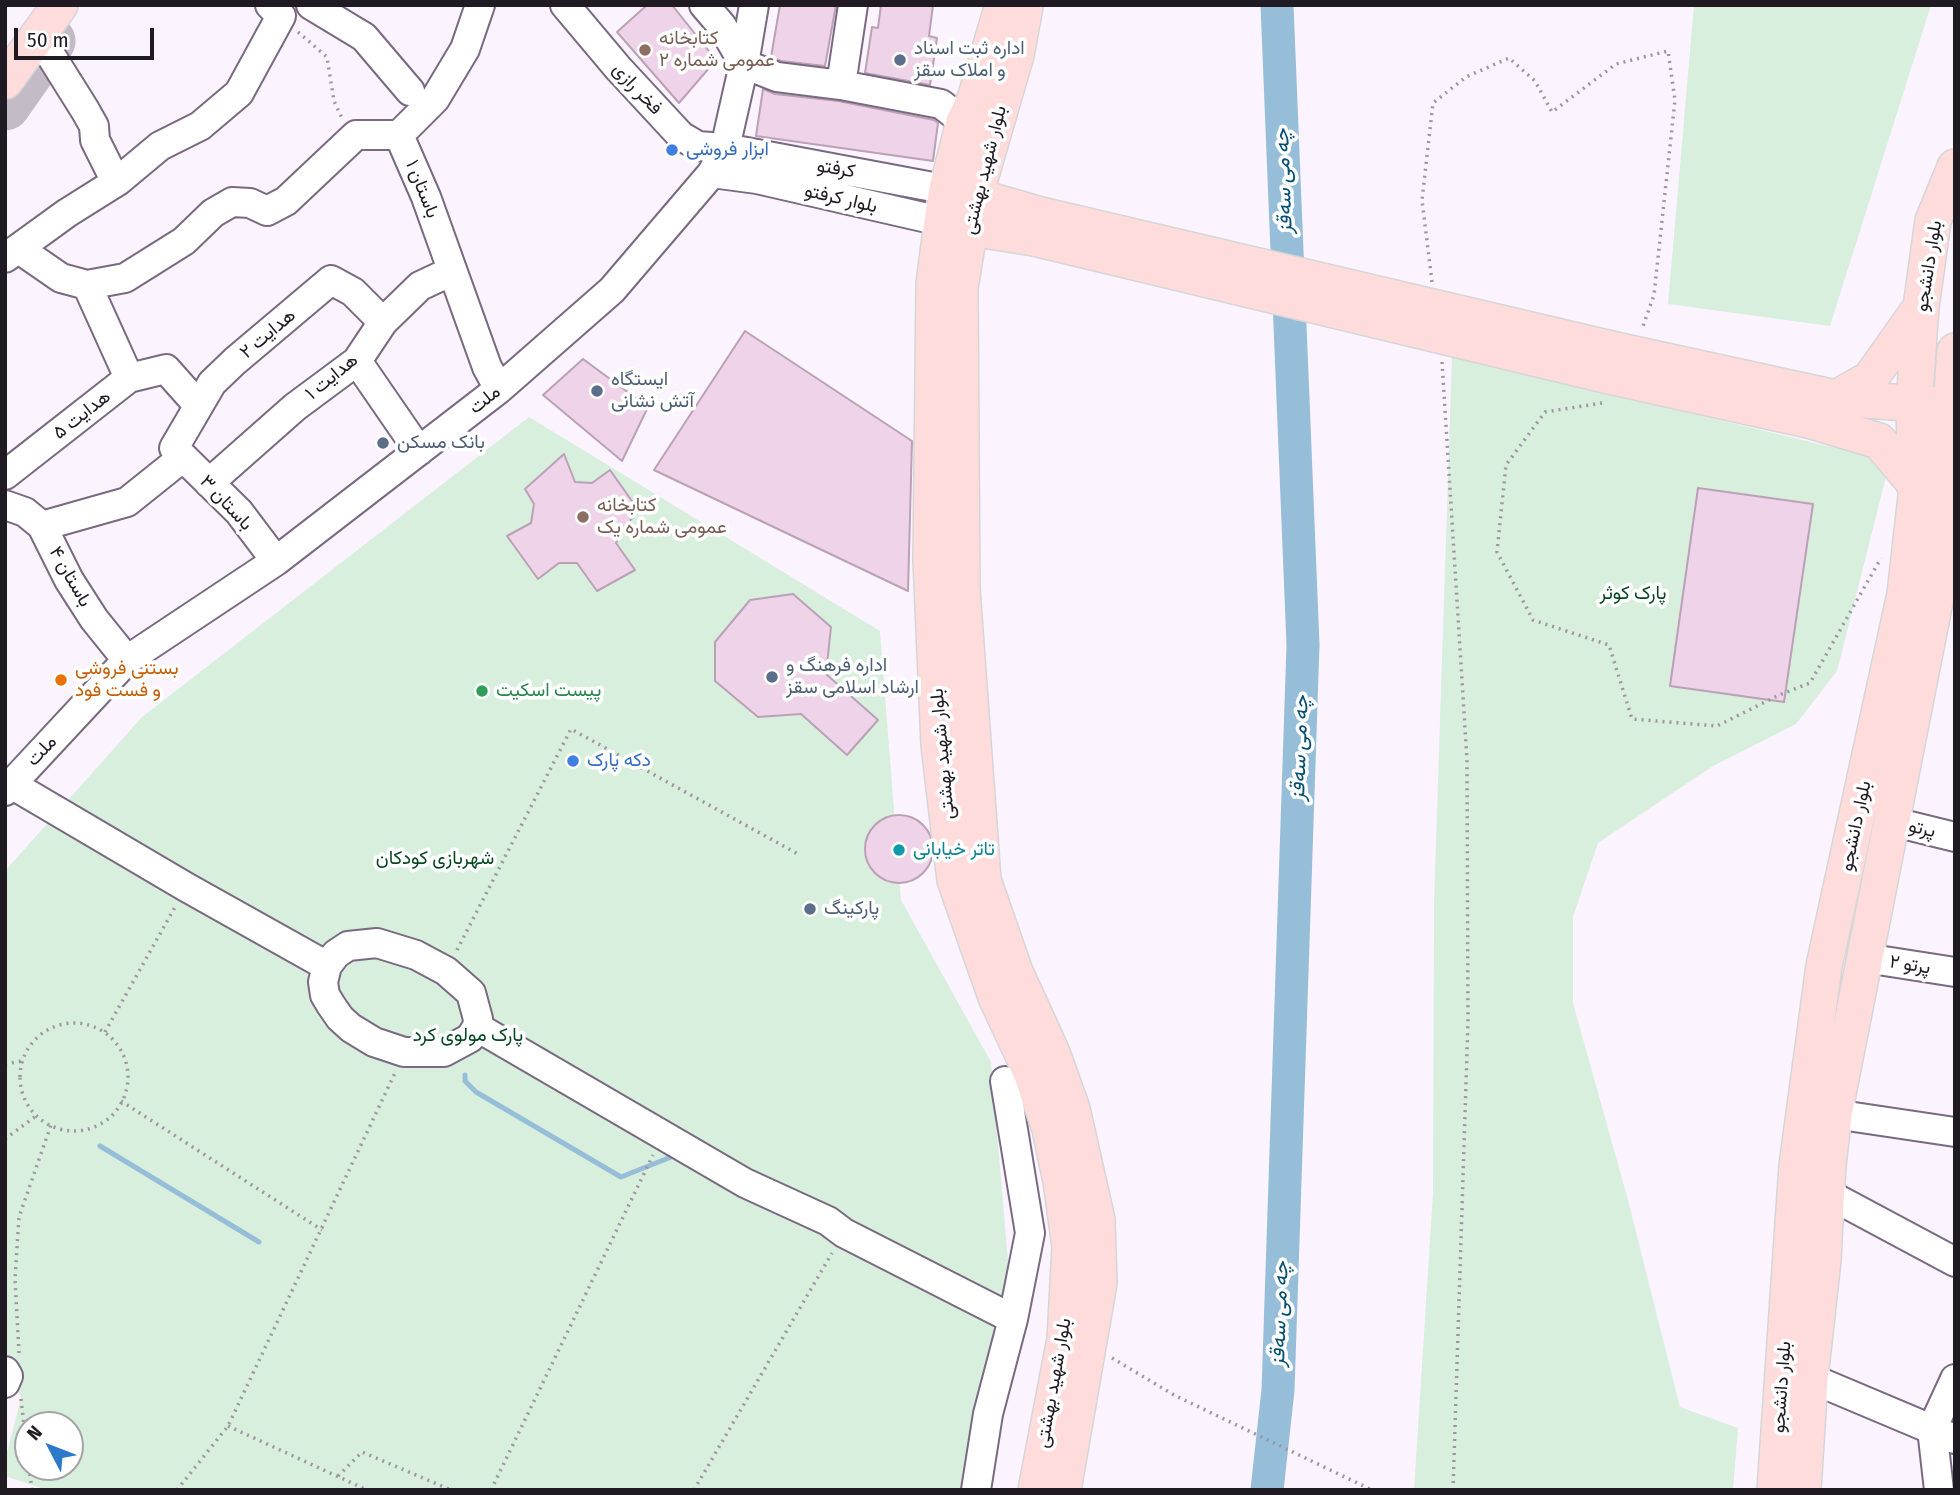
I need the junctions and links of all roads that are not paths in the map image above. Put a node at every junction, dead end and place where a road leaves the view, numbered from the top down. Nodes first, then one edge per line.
1 (60, 5) edge
2 (312, 5) edge
3 (480, 5) edge
4 (565, 5) edge
5 (704, 5) edge
6 (754, 5) edge
7 (853, 5) edge
8 (1003, 5) edge
9 (1025, 5) edge
10 (276, 11) edge
11 (38, 35) junction
12 (744, 65) junction
13 (5, 81) edge
14 (841, 85) junction
15 (410, 91) dead end
16 (964, 122) junction
17 (399, 135) junction
18 (725, 148) junction
19 (1955, 167) edge
20 (712, 173) junction
21 (118, 181) junction
22 (958, 209) junction
23 (12, 254) edge
24 (452, 271) junction
25 (87, 285) junction
26 (1922, 307) junction
27 (383, 322) junction
28 (1955, 351) edge
29 (357, 361) junction
30 (1618, 365) junction
31 (130, 378) junction
32 (499, 389) junction
33 (1836, 398) junction
34 (1914, 404) junction
35 (198, 405) junction
36 (1950, 405) junction
37 (419, 451) junction
38 (178, 453) junction
39 (5, 475) edge
40 (209, 483) junction
41 (1943, 493) edge
42 (5, 505) edge
43 (42, 526) junction
44 (276, 561) junction
45 (127, 660) junction
46 (8, 787) edge
47 (1890, 821) junction
48 (1955, 837) edge
49 (1866, 958) junction
50 (327, 966) junction
51 (1955, 972) edge
52 (477, 1027) junction
53 (1005, 1081) dead end
54 (1835, 1114) junction
55 (1955, 1132) edge
56 (1818, 1174) junction
57 (1953, 1256) edge
58 (1013, 1319) junction
59 (12, 1365) edge
60 (1810, 1377) junction
61 (1955, 1379) edge
62 (13, 1391) edge
63 (1943, 1434) edge
64 (976, 1490) edge
65 (1035, 1490) edge
66 (1063, 1490) edge
67 (1775, 1490) edge
68 (1803, 1490) edge
69 (1939, 1490) edge

1 - 11 main road
2 - 15 street
3 - 17 street, باستان ۱
4 - 18 street, فخر رازی
5 - 12 street
6 - 12 street, ملت
7 - 14 street
8 - 16 main road, بلوار شهید بهشتی
9 - 22 main road, بلوار شهید بهشتی
10 - 21 street
11 - 13 main road
11 - 21 street
12 - 14 street
12 - 18 street, ملت
14 - 16 street
16 - 22 main road, بلوار شهید بهشتی
17 - 24 street, باستان ۱
17 - 25 street
18 - 20 street, ملت
18 - 22 street, کرفتو
19 - 26 main road, بلوار دانشجو
20 - 22 street, بلوار کرفتو
20 - 32 street, ملت
21 - 23 street
22 - 30 main road, bridge
22 - 65 main road, بلوار شهید بهشتی
22 - 66 main road, بلوار شهید بهشتی
23 - 25 street
24 - 27 street, هدایت ۱
24 - 32 street, باستان ۱
25 - 31 street
26 - 33 main road
26 - 34 main road, بلوار دانشجو
27 - 29 street, هدایت ۱
27 - 35 street, هدایت ۲
28 - 36 main road, بلوار دانشجو
29 - 37 street
29 - 40 street, هدایت ۱
30 - 33 main road
30 - 41 main road
31 - 35 street, هدایت ۵
31 - 39 street, هدایت ۵
32 - 37 street, ملت
33 - 34 main road
34 - 36 main road
34 - 41 main road, بلوار دانشجو
35 - 38 street, هدایت ۲
36 - 41 main road, بلوار دانشجو
37 - 44 street, ملت
38 - 40 street, باستان ۳
38 - 43 street
40 - 44 street, باستان ۳
41 - 47 main road, بلوار دانشجو
41 - 56 main road, بلوار دانشجو
42 - 43 street, باستان ۴
43 - 45 street, باستان ۴
44 - 45 street, ملت
45 - 46 street, ملت
46 - 50 street
47 - 48 street, پرتو
47 - 49 main road, بلوار دانشجو
49 - 51 street, پرتو ۲
49 - 54 main road, بلوار دانشجو
50 - 52 street
50 - 52 street
52 - 58 street
53 - 58 street
54 - 55 street
54 - 56 main road, بلوار دانشجو
56 - 57 street
56 - 60 main road, بلوار دانشجو
56 - 67 main road, بلوار دانشجو
58 - 64 street
59 - 62 street
60 - 63 street
60 - 68 main road, بلوار دانشجو
61 - 63 street
63 - 69 street

